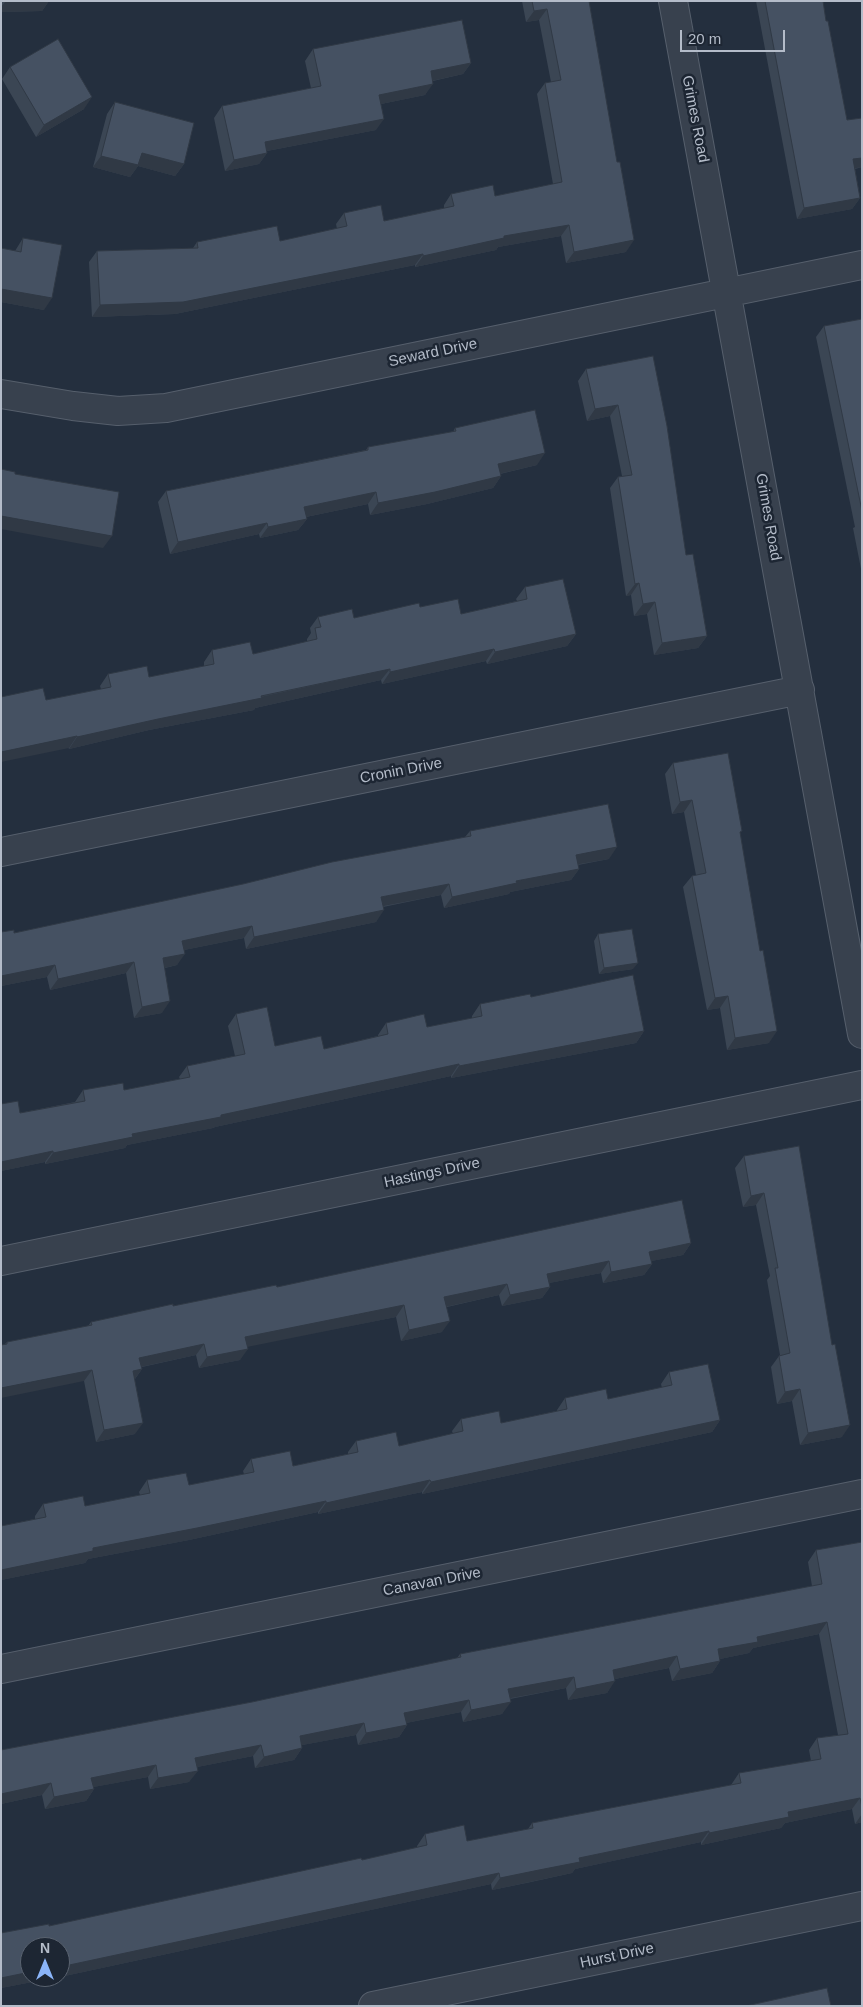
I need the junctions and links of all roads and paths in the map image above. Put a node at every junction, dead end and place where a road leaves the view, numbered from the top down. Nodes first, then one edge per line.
1 (673, 1) edge
2 (862, 265) edge
3 (728, 293) junction
4 (1, 394) edge
5 (800, 690) junction
6 (1, 852) edge
7 (862, 1034) edge
8 (862, 1085) edge
9 (1, 1261) edge
10 (862, 1494) edge
11 (1, 1669) edge
12 (862, 1906) edge
13 (373, 2006) edge

1 - 3 street, Grimes Road
2 - 3 street, Seward Drive
3 - 4 street, Seward Drive
3 - 5 street, Grimes Road
5 - 6 street, Cronin Drive
5 - 7 street, Grimes Road
8 - 9 street, Hastings Drive
10 - 11 street, Canavan Drive
12 - 13 street, Hurst Drive

